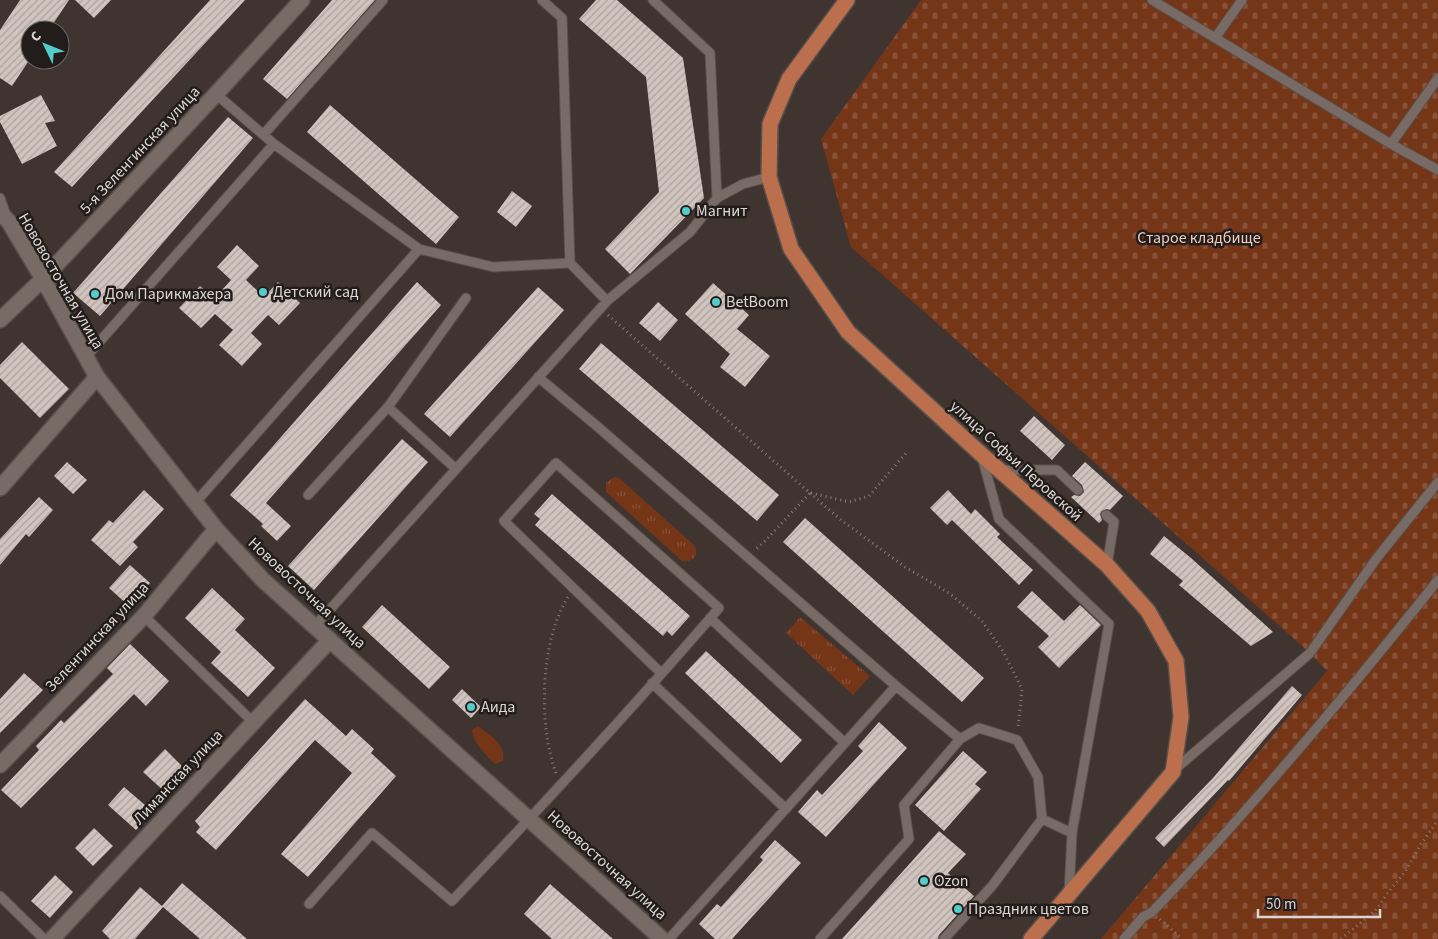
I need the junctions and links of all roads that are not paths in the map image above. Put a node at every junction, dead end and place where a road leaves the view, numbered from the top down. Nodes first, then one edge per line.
1 (302, 0) edge
2 (383, 0) edge
3 (542, 0) edge
4 (654, 0) edge
5 (848, 0) edge
6 (1152, 0) edge
7 (1242, 0) edge
8 (1215, 38) junction
9 (1438, 78) edge
10 (216, 94) junction
11 (263, 135) junction
12 (274, 144) junction
13 (1391, 144) junction
14 (1438, 170) edge
15 (770, 178) junction
16 (0, 198) edge
17 (717, 198) junction
18 (4, 217) edge
19 (419, 249) junction
20 (570, 263) junction
21 (43, 279) junction
22 (466, 298) dead end
23 (608, 301) junction
24 (0, 320) edge
25 (86, 357) junction
26 (97, 377) junction
27 (538, 377) junction
28 (388, 407) junction
29 (981, 454) junction
30 (456, 469) junction
31 (1001, 470) junction
32 (1438, 482) edge
33 (0, 488) edge
34 (1078, 490) dead end
35 (308, 495) dead end
36 (195, 503) junction
37 (1106, 515) dead end
38 (216, 529) junction
39 (1107, 565) junction
40 (1438, 580) edge
41 (144, 616) junction
42 (710, 618) junction
43 (314, 626) junction
44 (330, 640) junction
45 (661, 673) junction
46 (652, 684) junction
47 (896, 686) junction
48 (253, 722) junction
49 (960, 739) junction
50 (846, 743) junction
51 (0, 765) edge
52 (1173, 772) junction
53 (786, 809) junction
54 (530, 819) junction
55 (1042, 819) junction
56 (1072, 833) junction
57 (1069, 895) junction
58 (0, 896) edge
59 (309, 904) dead end
60 (44, 939) edge
61 (52, 939) edge
62 (662, 939) edge
63 (669, 939) edge
64 (820, 939) edge
65 (944, 939) edge
66 (1031, 939) edge
67 (1124, 939) edge

1 - 10 street, 5-я Зеленгинская улица
2 - 11 lane
3 - 20 lane
4 - 17 lane
5 - 15 main road, улица Софьи Перовской
6 - 8 lane
7 - 8 lane
8 - 13 lane
9 - 13 lane
10 - 11 lane
10 - 21 street, 5-я Зеленгинская улица
11 - 12 lane
12 - 19 lane
12 - 25 lane
13 - 14 lane
15 - 17 lane
15 - 29 main road, улица Софьи Перовской
16 - 18 lane
17 - 23 lane
18 - 21 street, Нововосточная улица
19 - 20 lane
19 - 36 lane
20 - 23 lane
21 - 24 street, 5-я Зеленгинская улица
21 - 25 street, Нововосточная улица
22 - 28 lane
23 - 27 lane
25 - 26 street, Нововосточная улица
26 - 33 street
26 - 36 street, Нововосточная улица
27 - 30 lane
27 - 47 lane
28 - 30 lane
28 - 35 lane
29 - 31 main road, улица Софьи Перовской
29 - 56 lane
30 - 43 lane
31 - 34 lane
31 - 39 main road, улица Софьи Перовской
32 - 52 lane
36 - 38 street, Нововосточная улица
37 - 39 lane
38 - 41 street, Зеленгинская улица
38 - 43 street, Нововосточная улица
39 - 52 main road, улица Софьи Перовской
40 - 67 lane
41 - 48 lane
41 - 51 street, Зеленгинская улица
42 - 45 lane
42 - 45 lane
42 - 50 lane
43 - 44 street, Нововосточная улица
44 - 48 street, Лиманская улица
44 - 54 street, Нововосточная улица
45 - 46 lane
46 - 53 lane
46 - 54 lane
47 - 49 lane
47 - 50 lane
48 - 61 street, Лиманская улица
49 - 55 lane
49 - 64 lane
50 - 53 lane
52 - 57 main road
53 - 63 lane
54 - 59 lane
54 - 62 street, Нововосточная улица
55 - 56 lane
55 - 65 lane
56 - 57 lane
57 - 66 main road
58 - 60 lane

